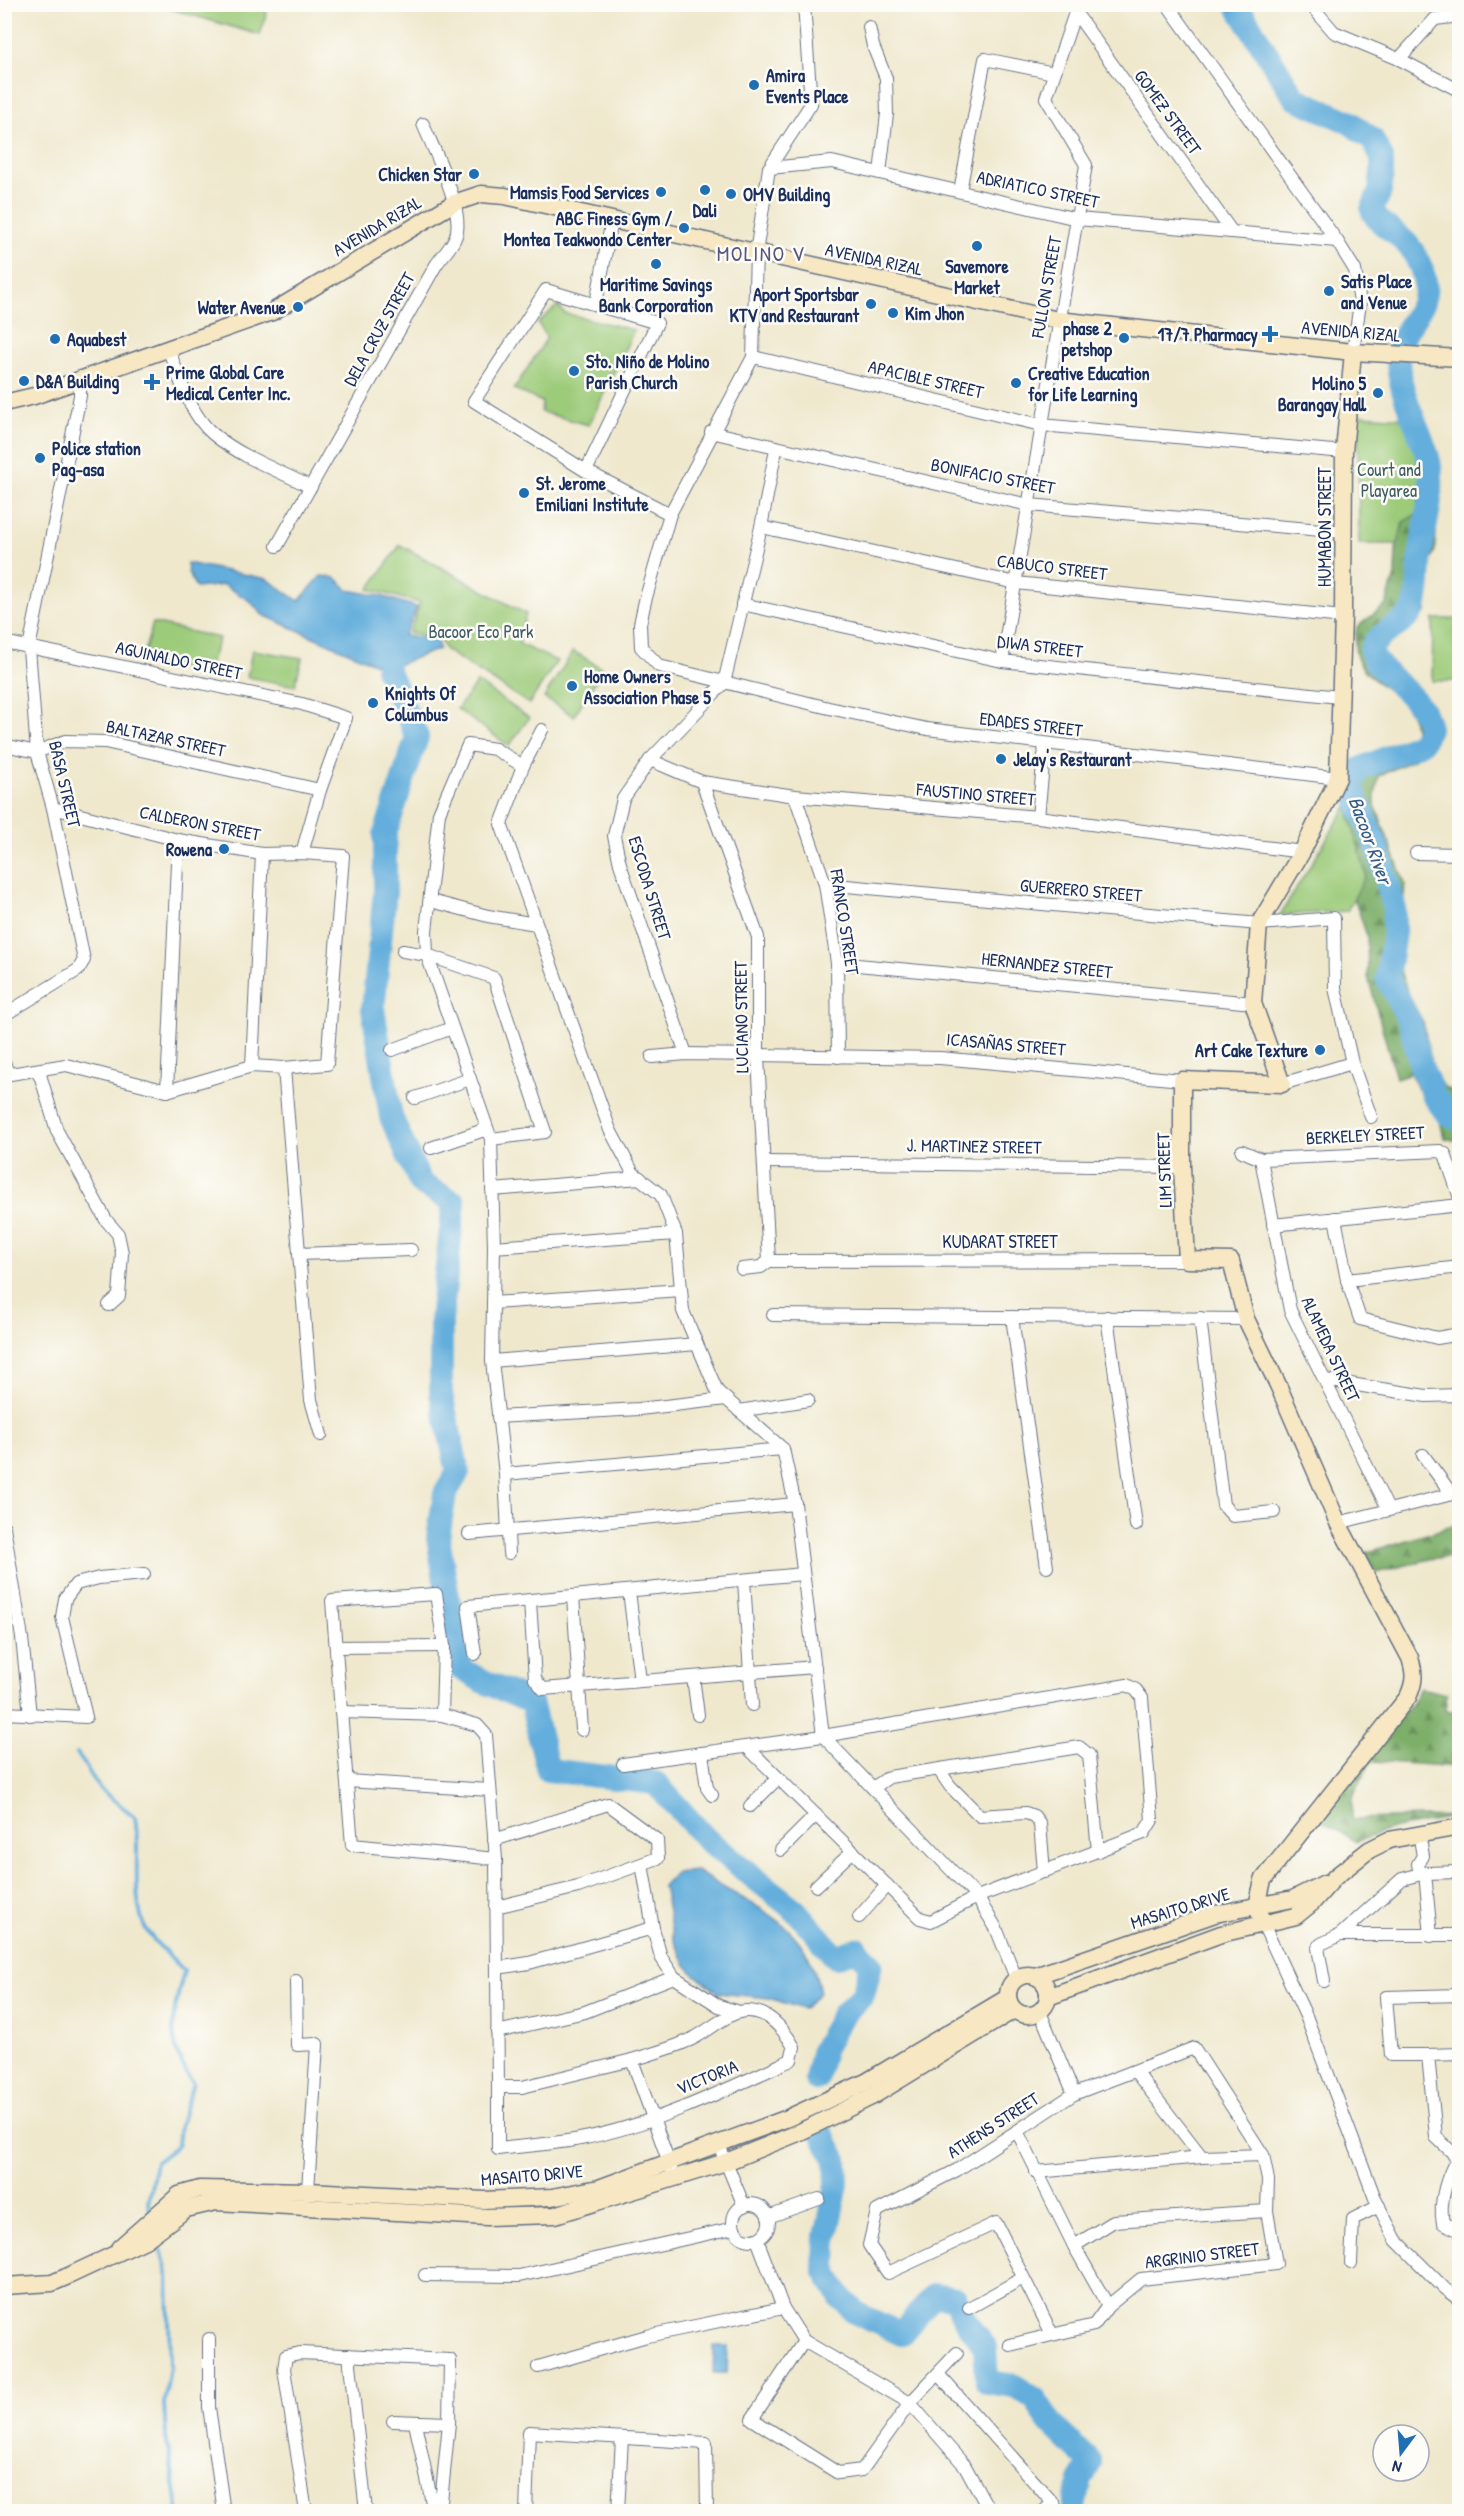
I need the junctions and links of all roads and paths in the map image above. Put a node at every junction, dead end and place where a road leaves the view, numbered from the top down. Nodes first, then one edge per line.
1 (804, 4) edge
2 (1167, 4) edge
3 (1310, 4) edge
4 (1076, 8) edge
5 (1460, 16) edge
6 (869, 27) dead end
7 (1399, 59) junction
8 (1054, 73) junction
9 (1460, 91) edge
10 (423, 124) dead end
11 (769, 168) junction
12 (880, 173) junction
13 (960, 191) junction
14 (454, 203) junction
15 (1077, 219) junction
16 (612, 220) junction
17 (1232, 232) junction
18 (1337, 241) junction
19 (756, 253) junction
20 (596, 303) junction
21 (1058, 320) junction
22 (168, 348) junction
23 (1353, 352) junction
24 (753, 357) junction
25 (1460, 358) edge
26 (80, 378) junction
27 (4, 403) edge
28 (1041, 425) junction
29 (711, 432) junction
30 (776, 449) junction
31 (1344, 452) junction
32 (586, 471) junction
33 (311, 487) junction
34 (1029, 505) junction
35 (670, 514) junction
36 (761, 527) junction
37 (1345, 532) junction
38 (277, 546) dead end
39 (1016, 583) junction
40 (742, 604) junction
41 (1343, 617) junction
42 (4, 642) edge
43 (29, 648) junction
44 (1002, 661) junction
45 (724, 683) junction
46 (1339, 698) junction
47 (542, 730) dead end
48 (1046, 744) junction
49 (4, 745) edge
50 (37, 752) junction
51 (650, 760) junction
52 (524, 766) junction
53 (1338, 778) junction
54 (702, 782) junction
55 (320, 790) junction
56 (795, 796) junction
57 (53, 808) junction
58 (1038, 817) junction
59 (178, 840) junction
60 (1302, 852) junction
61 (302, 853) junction
62 (1416, 853) dead end
63 (262, 854) junction
64 (1460, 854) edge
65 (825, 884) junction
66 (431, 901) junction
67 (536, 924) junction
68 (1259, 924) junction
69 (403, 951) dead end
70 (427, 955) junction
71 (837, 963) junction
72 (1253, 1003) junction
73 (4, 1015) edge
74 (452, 1028) junction
75 (392, 1050) dead end
76 (686, 1053) junction
77 (652, 1057) dead end
78 (758, 1057) junction
79 (838, 1057) junction
80 (1352, 1063) junction
81 (252, 1066) junction
82 (284, 1068) junction
83 (40, 1069) junction
84 (6, 1070) edge
85 (470, 1079) junction
86 (1182, 1080) junction
87 (1282, 1084) junction
88 (168, 1091) junction
89 (416, 1098) dead end
90 (1371, 1117) dead end
91 (489, 1134) junction
92 (431, 1148) dead end
93 (1242, 1151) dead end
94 (1261, 1159) junction
95 (765, 1162) junction
96 (1182, 1167) junction
97 (640, 1178) junction
98 (492, 1190) junction
99 (1460, 1198) edge
100 (1460, 1205) edge
101 (1335, 1218) junction
102 (1273, 1225) junction
103 (676, 1234) junction
104 (494, 1247) junction
105 (411, 1250) dead end
106 (299, 1254) junction
107 (1187, 1260) junction
108 (769, 1261) junction
109 (1460, 1267) edge
110 (742, 1269) dead end
111 (1347, 1280) junction
112 (681, 1290) junction
113 (492, 1303) junction
114 (109, 1305) dead end
115 (773, 1315) dead end
116 (1012, 1317) junction
117 (1107, 1317) junction
118 (1200, 1318) junction
119 (1246, 1319) junction
120 (1460, 1334) edge
121 (697, 1344) junction
122 (492, 1361) junction
123 (1324, 1380) junction
124 (1460, 1395) edge
125 (726, 1399) junction
126 (808, 1400) dead end
127 (739, 1411) junction
128 (498, 1417) junction
129 (321, 1435) dead end
130 (783, 1449) junction
131 (1424, 1455) dead end
132 (505, 1474) junction
133 (1455, 1492) edge
134 (795, 1504) junction
135 (1388, 1509) junction
136 (1274, 1512) dead end
137 (1338, 1522) junction
138 (1136, 1525) dead end
139 (4, 1527) edge
140 (507, 1530) junction
141 (469, 1534) dead end
142 (510, 1553) dead end
143 (1047, 1567) dead end
144 (144, 1574) dead end
145 (803, 1574) junction
146 (744, 1580) junction
147 (628, 1591) junction
148 (573, 1596) junction
149 (530, 1600) junction
150 (444, 1646) junction
151 (336, 1647) junction
152 (475, 1654) dead end
153 (815, 1666) junction
154 (751, 1672) junction
155 (693, 1677) junction
156 (640, 1681) junction
157 (580, 1686) junction
158 (752, 1705) dead end
159 (342, 1712) junction
160 (4, 1713) edge
161 (30, 1715) junction
162 (442, 1715) junction
163 (698, 1715) dead end
164 (582, 1730) dead end
165 (823, 1736) junction
166 (747, 1747) junction
167 (702, 1753) junction
168 (623, 1764) dead end
169 (939, 1770) junction
170 (778, 1778) junction
171 (347, 1781) junction
172 (873, 1788) junction
173 (490, 1790) junction
174 (712, 1795) dead end
175 (750, 1806) dead end
176 (816, 1815) junction
177 (1460, 1827) edge
178 (1419, 1833) junction
179 (494, 1840) junction
180 (781, 1850) dead end
181 (853, 1851) junction
182 (1098, 1851) junction
183 (496, 1859) junction
184 (642, 1864) junction
185 (1044, 1872) junction
186 (1460, 1872) edge
187 (1425, 1873) junction
188 (1335, 1877) junction
189 (887, 1885) junction
190 (816, 1886) dead end
191 (977, 1897) junction
192 (1257, 1906) junction
193 (496, 1907) junction
194 (859, 1917) dead end
195 (1263, 1924) junction
196 (653, 1928) junction
197 (1340, 1935) junction
198 (1460, 1935) edge
199 (1431, 1936) junction
200 (497, 1968) junction
201 (1035, 1976) junction
202 (674, 1977) junction
203 (1016, 1978) junction
204 (296, 1981) dead end
205 (1324, 1981) dead end
206 (1460, 1995) edge
207 (1011, 2004) junction
208 (1044, 2005) junction
209 (739, 2012) junction
210 (497, 2032) junction
211 (1460, 2054) edge
212 (1428, 2055) junction
213 (632, 2060) junction
214 (1135, 2071) junction
215 (498, 2087) junction
216 (1074, 2094) junction
217 (653, 2117) junction
218 (1017, 2131) junction
219 (719, 2145) junction
220 (1263, 2155) junction
221 (1458, 2156) edge
222 (1202, 2157) junction
223 (726, 2162) junction
224 (672, 2170) junction
225 (1036, 2172) junction
226 (308, 2190) junction
227 (819, 2199) dead end
228 (1379, 2205) junction
229 (744, 2206) junction
230 (1268, 2211) junction
231 (768, 2217) junction
232 (162, 2218) junction
233 (734, 2228) junction
234 (1460, 2231) edge
235 (757, 2239) junction
236 (1074, 2246) junction
237 (1351, 2263) dead end
238 (425, 2275) dead end
239 (1023, 2278) junction
240 (4, 2286) edge
241 (1460, 2300) edge
242 (1108, 2306) junction
243 (783, 2308) junction
244 (969, 2308) dead end
245 (1052, 2334) junction
246 (209, 2339) dead end
247 (804, 2342) junction
248 (1010, 2345) dead end
249 (957, 2353) dead end
250 (349, 2355) junction
251 (538, 2367) dead end
252 (938, 2374) junction
253 (910, 2403) junction
254 (393, 2421) dead end
255 (415, 2423) junction
256 (449, 2423) junction
257 (622, 2438) junction
258 (1054, 2507) edge
259 (225, 2511) edge
260 (306, 2511) edge
261 (366, 2511) edge
262 (434, 2511) edge
263 (440, 2511) edge
264 (526, 2511) edge
265 (618, 2511) edge
266 (706, 2511) edge
267 (990, 2511) edge
268 (1043, 2511) edge

1 - 11 street
2 - 18 street, HUMABON STREET
3 - 7 street
4 - 8 street, FULLON STREET
4 - 17 street, GOMEZ STREET
5 - 7 street
6 - 12 street
7 - 9 street
8 - 13 street
8 - 15 street, FULLON STREET
10 - 14 street, DELA CRUZ STREET
11 - 12 street, ADRIATICO STREET
11 - 19 street
12 - 13 street, ADRIATICO STREET
13 - 15 street, ADRIATICO STREET
14 - 16 street, AVENIDA RIZAL
14 - 22 street, AVENIDA RIZAL
14 - 33 street, DELA CRUZ STREET
15 - 17 street, ADRIATICO STREET
15 - 21 street, FULLON STREET
16 - 19 street, AVENIDA RIZAL
16 - 20 street
17 - 18 street, ADRIATICO STREET
18 - 23 street, HUMABON STREET
19 - 21 street, AVENIDA RIZAL
19 - 24 street
20 - 32 street
20 - 32 street
21 - 23 street, AVENIDA RIZAL
21 - 28 street, FULLON STREET
22 - 26 street, AVENIDA RIZAL
22 - 33 street
23 - 25 street, AVENIDA RIZAL
23 - 31 street, HUMABON STREET
24 - 28 street, APACIBLE STREET
24 - 29 street, EDADES STREET
26 - 27 street, AVENIDA RIZAL
26 - 43 street, BASA STREET
28 - 31 street, APACIBLE STREET
28 - 34 street, FULLON STREET
29 - 30 street, BONIFACIO STREET
29 - 35 street, EDADES STREET
30 - 34 street, BONIFACIO STREET
30 - 36 street
31 - 37 street, HUMABON STREET
32 - 35 street
33 - 38 street, DELA CRUZ STREET
34 - 37 street, BONIFACIO STREET
34 - 39 street, FULLON STREET
35 - 45 street, EDADES STREET
36 - 39 street, CABUCO STREET
36 - 40 street
37 - 41 street, HUMABON STREET
39 - 41 street, CABUCO STREET
39 - 44 street, FULLON STREET
40 - 44 street, DIWA STREET
40 - 45 street
41 - 46 street, HUMABON STREET
42 - 43 street, AGUINALDO STREET
43 - 50 street, BASA STREET
43 - 55 street, AGUINALDO STREET
44 - 46 street, DIWA STREET
45 - 48 street, EDADES STREET
45 - 51 street, ESCODA STREET
46 - 53 street, HUMABON STREET
47 - 52 street
48 - 53 street, EDADES STREET
48 - 58 street
49 - 50 street
50 - 55 street, BALTAZAR STREET
50 - 57 street, BASA STREET
51 - 54 street, FAUSTINO STREET
51 - 76 street, ESCODA STREET
52 - 66 street
52 - 67 street
53 - 60 street, HUMABON STREET
54 - 56 street, FAUSTINO STREET
54 - 78 street, LUCIANO STREET
55 - 61 street
56 - 58 street, FAUSTINO STREET
56 - 65 street, FRANCO STREET
57 - 59 street, CALDERON STREET
57 - 73 street, BASA STREET
58 - 60 street, FAUSTINO STREET
59 - 63 street, CALDERON STREET
59 - 88 street
60 - 68 street, HUMABON STREET
61 - 63 street, CALDERON STREET
61 - 82 street, CALDERON STREET
62 - 64 street
63 - 81 street
65 - 68 street, GUERRERO STREET
65 - 71 street, FRANCO STREET
66 - 67 street
66 - 70 street
67 - 97 street
68 - 72 street, HUMABON STREET
68 - 80 street, GUERRERO STREET
69 - 70 street
70 - 74 street
70 - 91 street
71 - 72 street, HERNANDEZ STREET
71 - 79 street, FRANCO STREET
72 - 87 street, HUMABON STREET
74 - 75 street
74 - 85 street
76 - 77 street, ICASAÑAS STREET
76 - 78 street, ICASAÑAS STREET
78 - 79 street, ICASAÑAS STREET
78 - 95 street, LUCIANO STREET
79 - 86 street, ICASAÑAS STREET
80 - 87 street, ICASAÑAS STREET
80 - 90 street
81 - 82 street
81 - 88 street
82 - 106 street
83 - 84 street
83 - 88 street
83 - 114 street
85 - 89 street
85 - 91 street
86 - 87 street, ICASAÑAS STREET
86 - 96 street, LIM STREET
91 - 92 street
91 - 98 street
93 - 94 street, BERKELEY STREET
94 - 99 street, BERKELEY STREET
94 - 102 street, ALAMEDA STREET
95 - 96 street, J. MARTINEZ STREET
95 - 108 street, LUCIANO STREET
96 - 107 street, LIM STREET
97 - 98 street
97 - 103 street
98 - 104 street
100 - 101 street
101 - 102 street
101 - 111 street
102 - 123 street, ALAMEDA STREET
103 - 104 street
103 - 112 street
104 - 113 street
105 - 106 street
106 - 129 street
107 - 108 street, KUDARAT STREET
107 - 119 street, KUDARAT STREET
108 - 110 street, KUDARAT STREET
109 - 111 street
111 - 120 street
112 - 113 street
112 - 121 street
113 - 122 street
115 - 116 street
116 - 117 street
116 - 143 street
117 - 118 street
117 - 138 street
118 - 119 street
118 - 136 street
119 - 137 street
121 - 122 street
121 - 125 street
122 - 128 street
123 - 124 street
123 - 135 street, ALAMEDA STREET
125 - 127 street
125 - 128 street
126 - 127 street
127 - 130 street
128 - 132 street
130 - 132 street
130 - 134 street
131 - 133 street
132 - 140 street
133 - 135 street
134 - 140 street
134 - 145 street
135 - 137 street
137 - 192 street
139 - 161 street
140 - 141 street
140 - 142 street
144 - 161 street
145 - 146 street
145 - 153 street
146 - 147 street
146 - 154 street
147 - 148 street
147 - 156 street
148 - 149 street
148 - 157 street
149 - 152 street
149 - 157 street
150 - 151 street
150 - 151 street
150 - 162 street
151 - 159 street
153 - 154 street
153 - 165 street
154 - 155 street
154 - 158 street
155 - 156 street
155 - 163 street
156 - 157 street
157 - 164 street
159 - 162 street
159 - 171 street
160 - 161 street
162 - 173 street
165 - 166 street
165 - 172 street
165 - 182 street
166 - 167 street
166 - 170 street
167 - 168 street
167 - 174 street
169 - 172 street
169 - 182 street
169 - 185 street
170 - 175 street
170 - 176 street
171 - 173 street
171 - 183 street
172 - 191 street
173 - 179 street
176 - 180 street
176 - 181 street
177 - 178 street, MASAITO DRIVE
178 - 187 street
178 - 188 street, MASAITO DRIVE
179 - 183 street
179 - 184 street
181 - 189 street
181 - 190 street
182 - 185 street
183 - 193 street
184 - 193 street
184 - 196 street
185 - 191 street
186 - 187 street
187 - 197 street
187 - 199 street
188 - 192 street, MASAITO DRIVE
188 - 195 street, MASAITO DRIVE
189 - 191 street
189 - 194 street
191 - 203 street
192 - 195 street
192 - 201 street, MASAITO DRIVE
193 - 200 street
195 - 208 street, MASAITO DRIVE
195 - 228 street
196 - 200 street
196 - 202 street
197 - 199 street
197 - 205 street
198 - 199 street
200 - 210 street
201 - 203 street
201 - 208 street
202 - 209 street
202 - 210 street
203 - 207 street
204 - 226 street
206 - 212 street
207 - 208 street
207 - 219 street, MASAITO DRIVE
207 - 223 street, MASAITO DRIVE
208 - 216 street
209 - 213 street
209 - 217 street, VICTORIA
210 - 215 street
211 - 212 street
212 - 221 street
213 - 215 street
213 - 217 street
214 - 216 street, ATHENS STREET
214 - 220 street, ATHENS STREET
214 - 222 street
215 - 217 street, VICTORIA
216 - 218 street, ATHENS STREET
217 - 224 street
218 - 225 street
218 - 239 street, ATHENS STREET
219 - 223 street
219 - 224 street, MASAITO DRIVE
220 - 222 street
220 - 230 street
221 - 234 street
222 - 225 street
223 - 224 street, MASAITO DRIVE
223 - 229 street
224 - 226 street, MASAITO DRIVE
224 - 232 street, MASAITO DRIVE
225 - 236 street
226 - 232 street, MASAITO DRIVE
227 - 231 street
228 - 237 street
228 - 241 street
229 - 231 street
229 - 233 street
230 - 236 street
230 - 242 street, ARGRINIO STREET
231 - 235 street
232 - 240 street, MASAITO DRIVE
233 - 235 street
233 - 238 street
235 - 243 street
236 - 242 street
239 - 244 street
239 - 245 street
242 - 245 street, ARGRINIO STREET
243 - 247 street
243 - 251 street
245 - 248 street, ARGRINIO STREET
246 - 259 street
247 - 253 street
247 - 253 street
249 - 252 street
250 - 256 street
250 - 260 street
250 - 261 street
252 - 253 street
252 - 258 street
253 - 267 street
254 - 255 street
255 - 256 street
255 - 262 street
256 - 263 street
257 - 264 street
257 - 265 street
257 - 266 street
258 - 268 street

